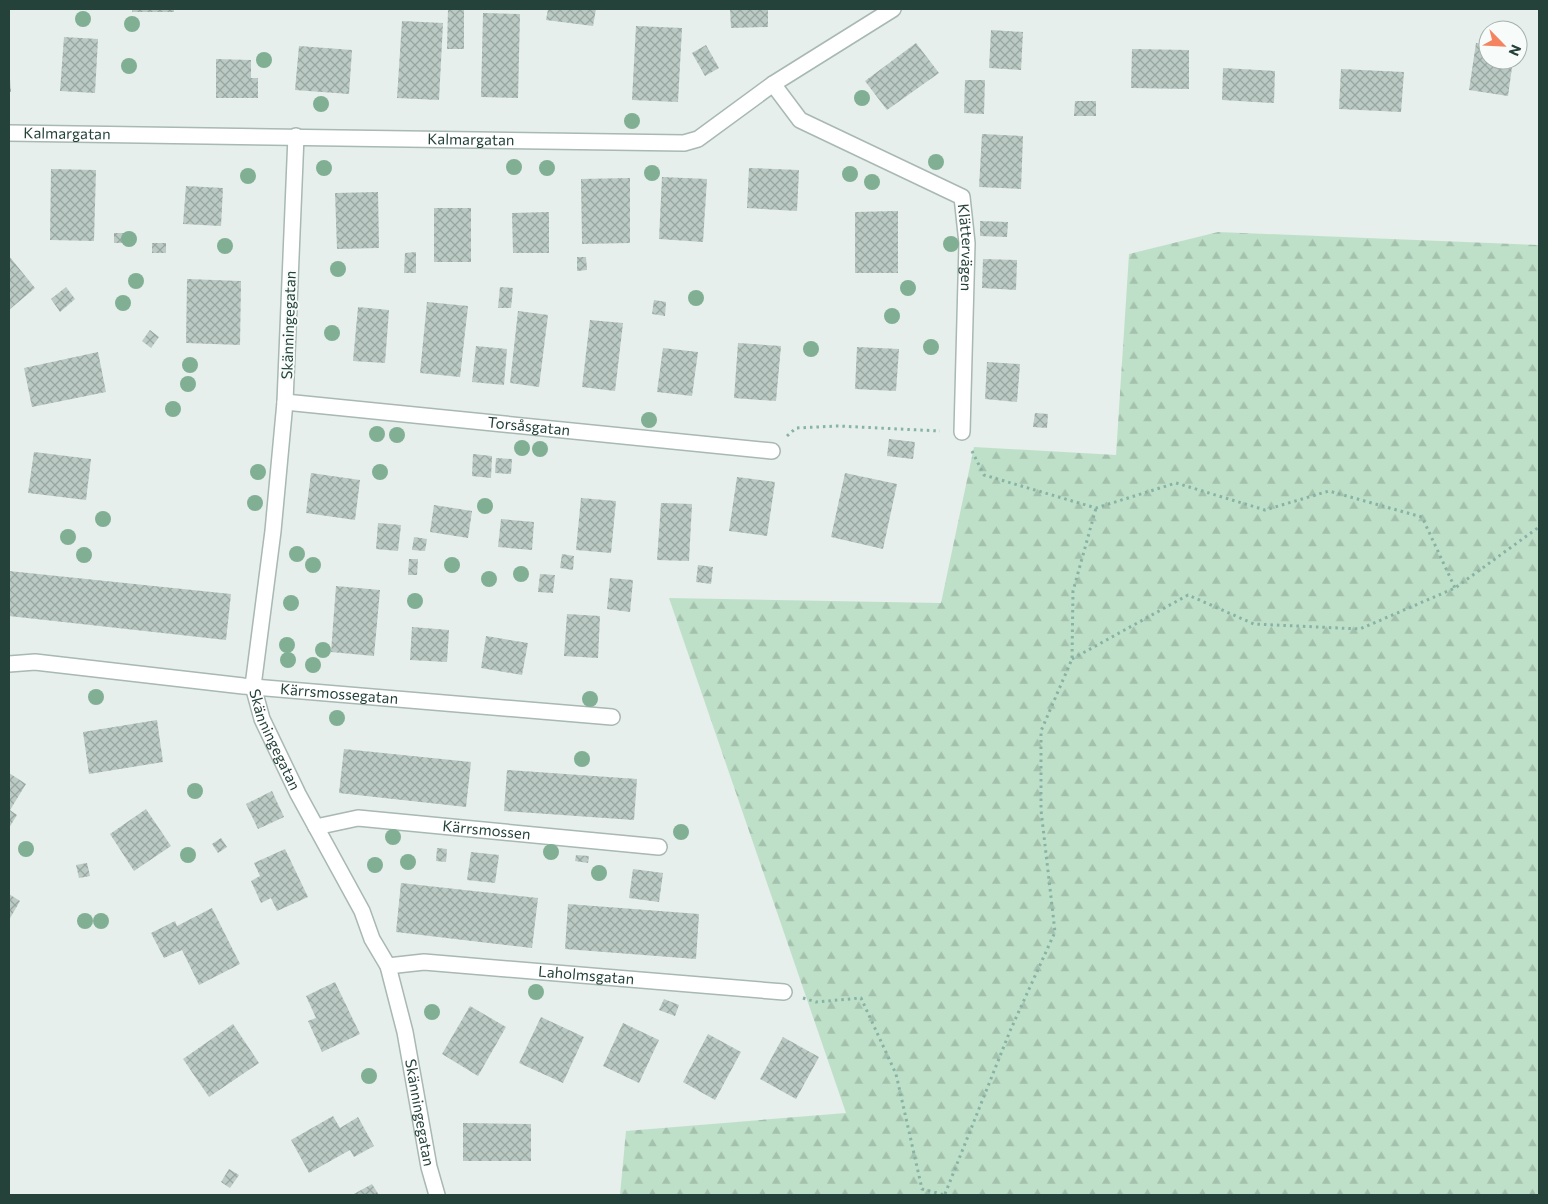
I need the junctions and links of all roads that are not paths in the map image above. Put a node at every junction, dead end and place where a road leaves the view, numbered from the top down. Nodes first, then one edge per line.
1 (893, 9) edge
2 (773, 84) junction
3 (9, 133) edge
4 (296, 136) junction
5 (286, 402) junction
6 (962, 432) road end
7 (772, 451) road end
8 (9, 664) edge
9 (253, 686) junction
10 (612, 717) dead end
11 (316, 827) junction
12 (659, 847) dead end
13 (388, 966) junction
14 (784, 992) road end
15 (437, 1195) edge

1 - 2 street, Kalmargatan
2 - 4 street, Kalmargatan
2 - 6 street, Klättervägen
3 - 4 street, Kalmargatan
4 - 5 street, Skänningegatan
5 - 7 street, Torsåsgatan
5 - 9 street, Skänningegatan
8 - 9 street, Kärrsmossegatan
9 - 10 street, Kärrsmossegatan
9 - 11 street, Skänningegatan
11 - 12 street, Kärrsmossen
11 - 13 street, Skänningegatan
13 - 14 street, Laholmsgatan
13 - 15 street, Skänningegatan

